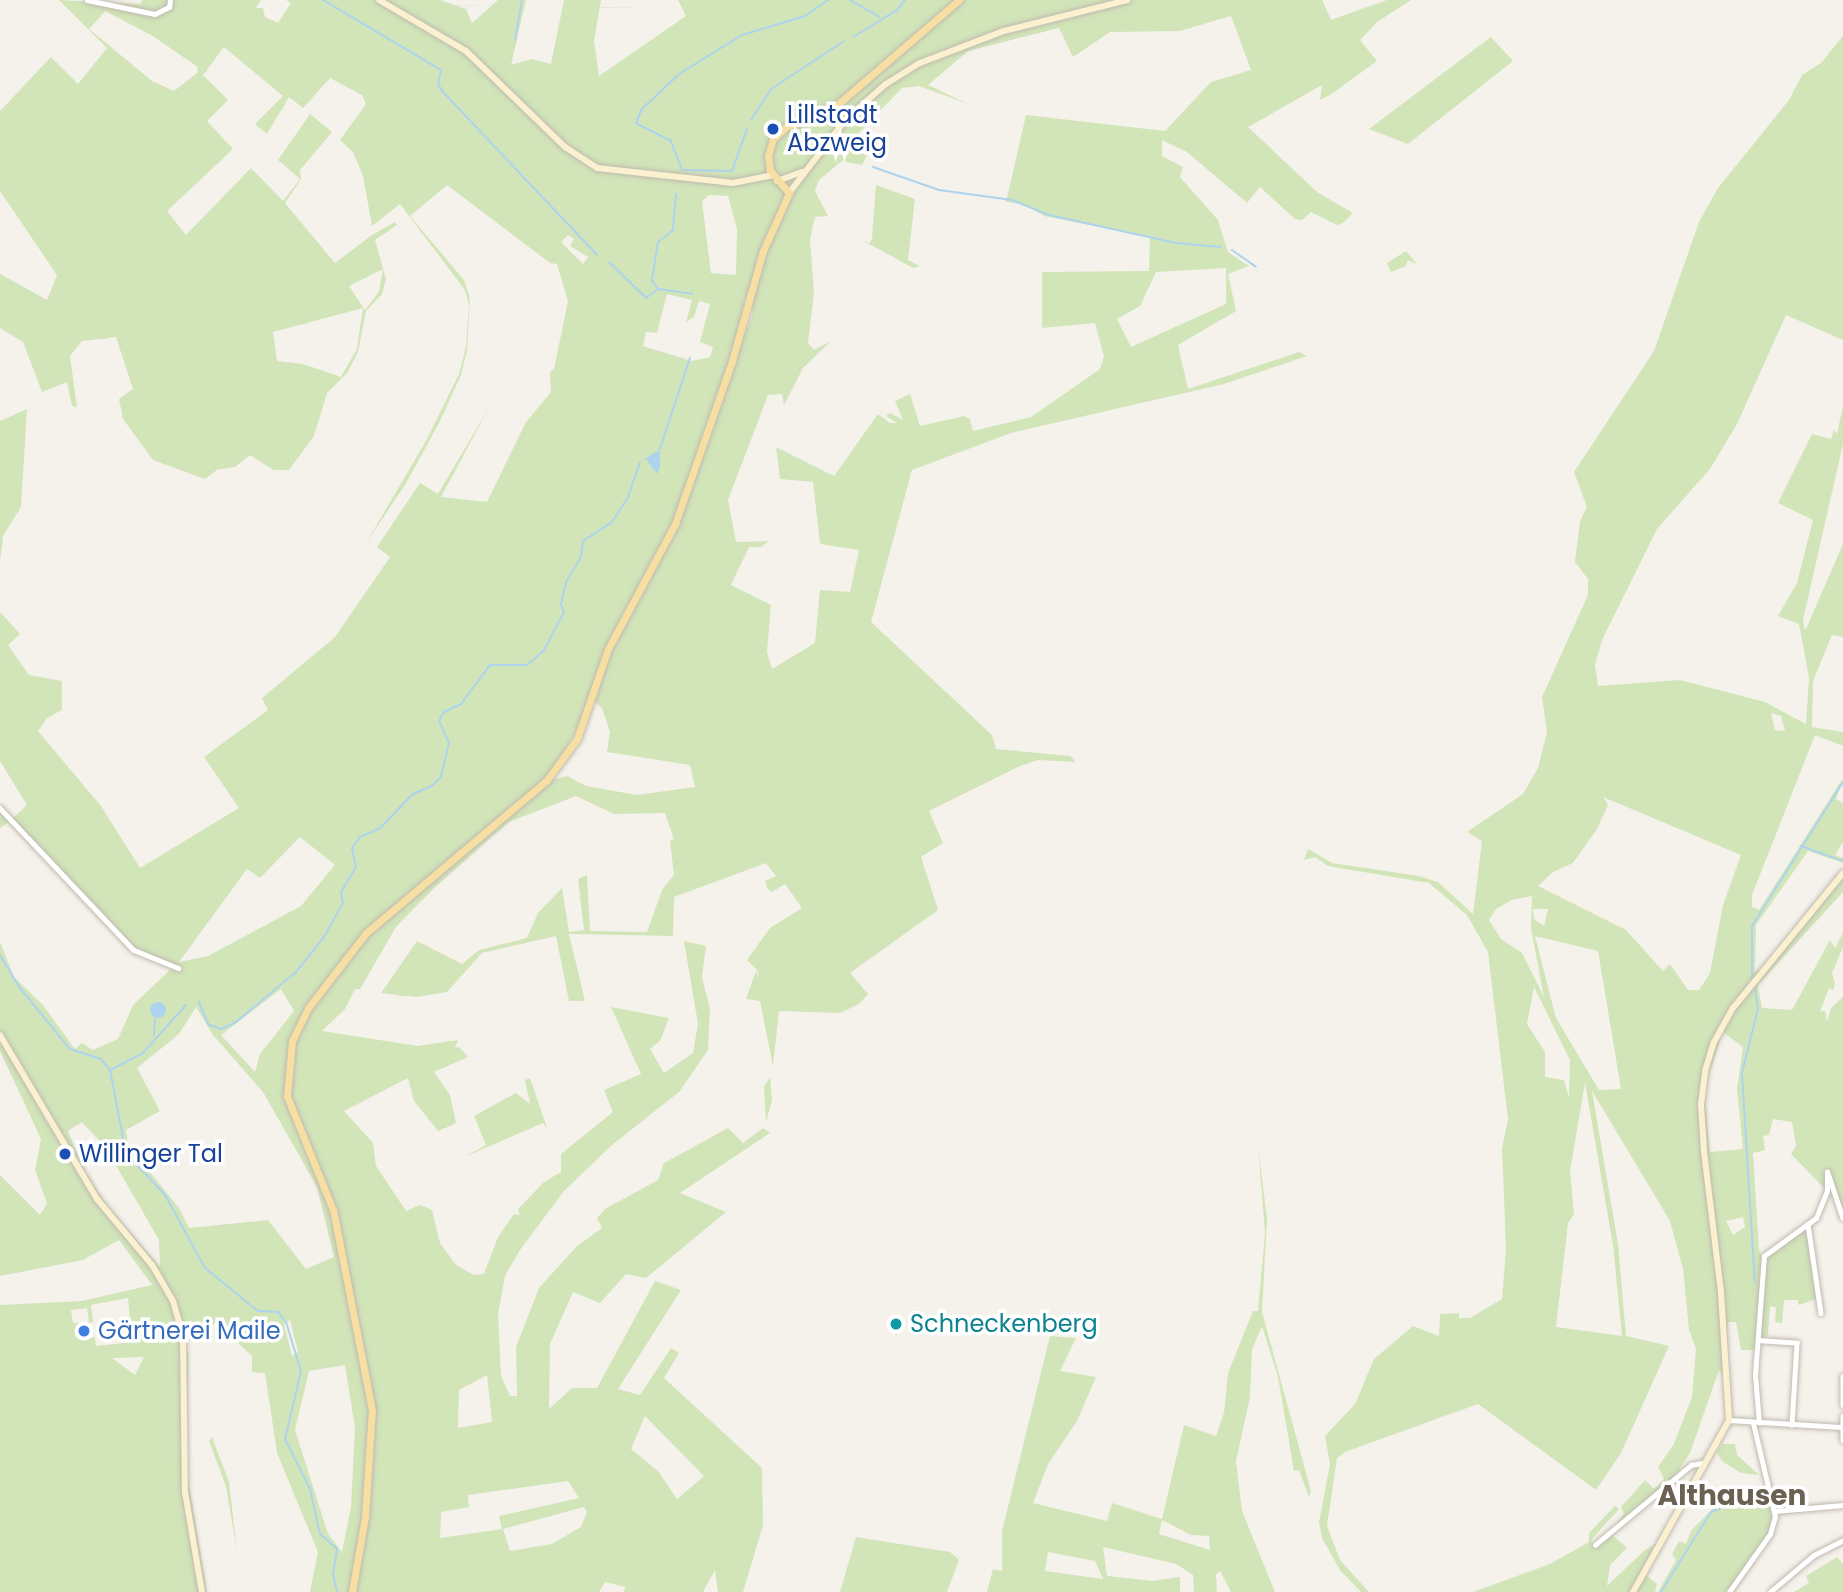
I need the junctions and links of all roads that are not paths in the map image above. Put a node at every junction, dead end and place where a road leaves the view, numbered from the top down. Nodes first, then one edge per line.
1 (87, 0) edge
2 (170, 0) edge
3 (379, 0) edge
4 (958, 0) edge
5 (1127, 0) edge
6 (806, 169) junction
7 (775, 178) junction
8 (789, 193) junction
9 (0, 808) edge
10 (1843, 873) edge
11 (178, 968) dead end
12 (0, 1035) edge
13 (1843, 1218) edge
14 (1808, 1224) junction
15 (1821, 1313) dead end
16 (1758, 1340) junction
17 (1843, 1377) edge
18 (1843, 1405) edge
19 (1843, 1416) edge
20 (1729, 1420) junction
21 (1756, 1423) junction
22 (1792, 1425) junction
23 (1841, 1427) junction
24 (1843, 1440) edge
25 (1702, 1463) junction
26 (1843, 1505) edge
27 (1775, 1511) junction
28 (1843, 1540) edge
29 (1595, 1545) dead end
30 (202, 1592) edge
31 (352, 1592) edge
32 (1633, 1592) edge
33 (1729, 1592) edge
34 (1770, 1592) edge

1 - 2 street
3 - 7 street
4 - 7 main road
5 - 6 street
6 - 7 street
6 - 8 street
7 - 8 main road
8 - 31 main road
9 - 11 street
10 - 20 street
12 - 30 street
13 - 14 street
14 - 15 street
14 - 16 street
16 - 21 street
16 - 22 street
17 - 18 street
19 - 23 street
20 - 21 street
20 - 25 street
21 - 22 street
21 - 27 street
22 - 23 street
23 - 24 street
25 - 29 street
25 - 32 street
26 - 27 street
27 - 33 street
28 - 34 street

